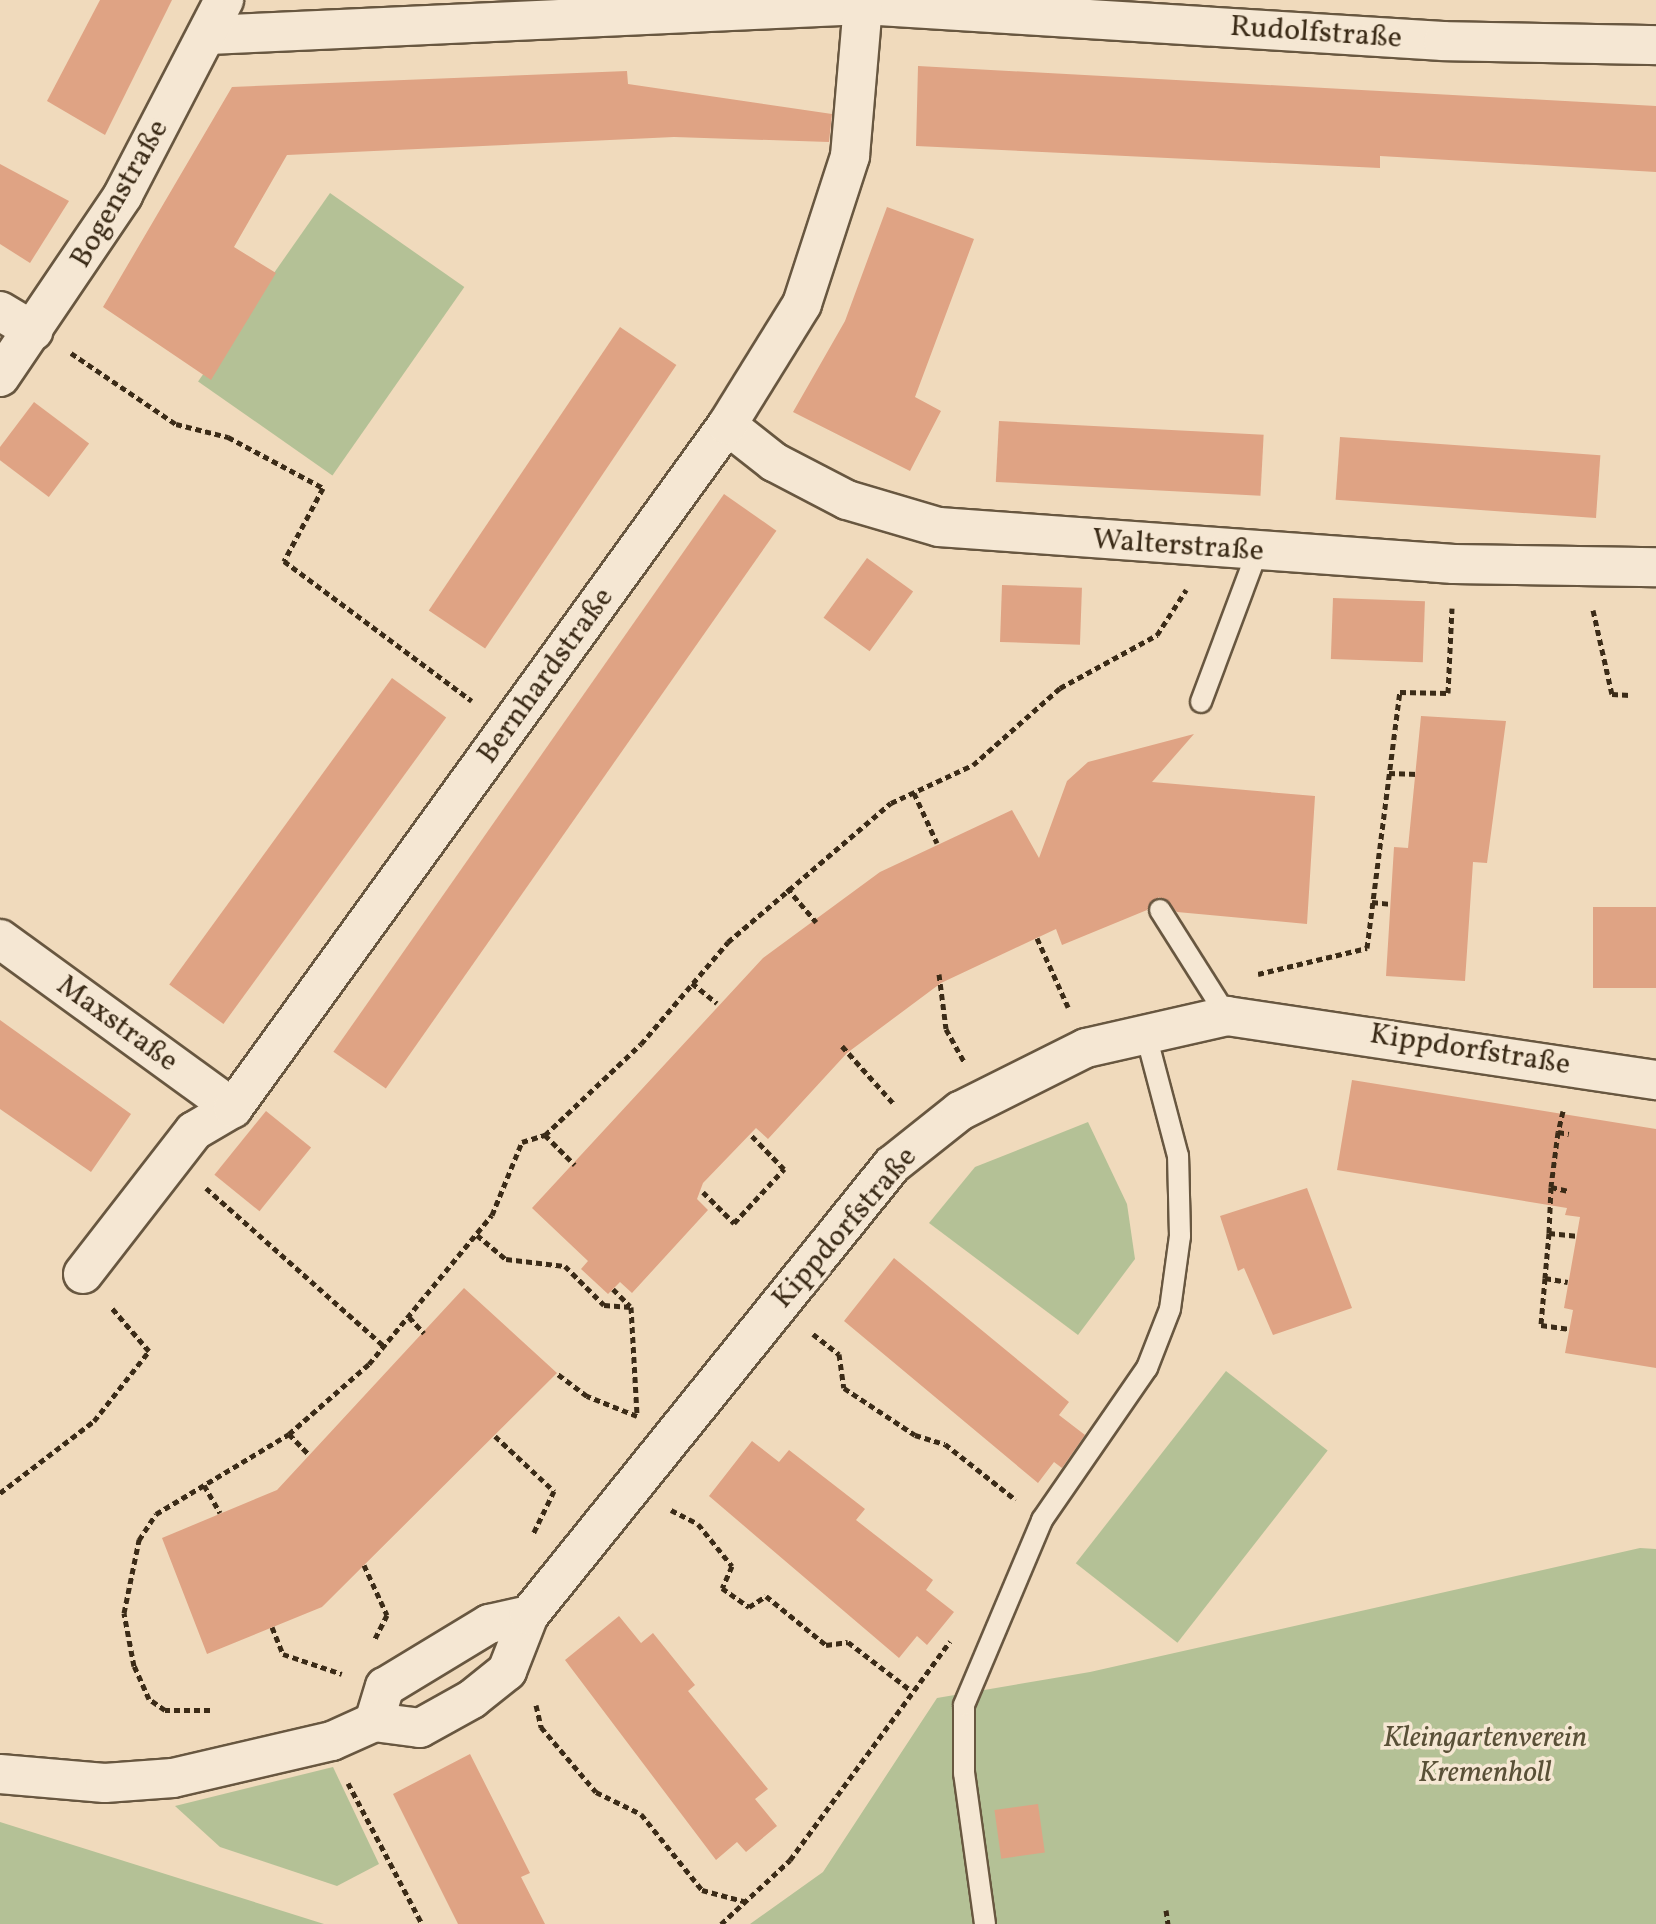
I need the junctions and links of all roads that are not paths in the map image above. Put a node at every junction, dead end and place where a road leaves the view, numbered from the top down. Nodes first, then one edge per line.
1 (224, 0) edge
2 (863, 5) junction
3 (209, 35) junction
4 (1656, 45) edge
5 (0, 311) edge
6 (33, 331) junction
7 (0, 377) edge
8 (727, 425) junction
9 (1257, 552) junction
10 (1656, 567) edge
11 (1201, 702) dead end
12 (1160, 910) dead end
13 (0, 939) edge
14 (1227, 1016) junction
15 (1145, 1031) junction
16 (1656, 1080) edge
17 (233, 1108) junction
18 (83, 1274) road end
19 (529, 1615) junction
20 (374, 1722) junction
21 (0, 1774) edge
22 (985, 1924) edge

1 - 3 street, Bogenstraße
2 - 3 street, Rudolfstraße
2 - 4 street, Rudolfstraße
2 - 8 street, Bernhardstraße
3 - 6 street, Bogenstraße
5 - 6 street
6 - 7 street, Bogenstraße
8 - 9 street, Walterstraße
8 - 17 street, Bernhardstraße
9 - 10 street, Walterstraße
9 - 11 lane
12 - 14 lane
13 - 17 street, Maxstraße
14 - 15 street, Kippdorfstraße
14 - 16 street, Kippdorfstraße
15 - 19 street, Kippdorfstraße
15 - 22 lane
17 - 18 street, Bernhardstraße
19 - 20 street
19 - 20 street, Kippdorfstraße
20 - 21 street

